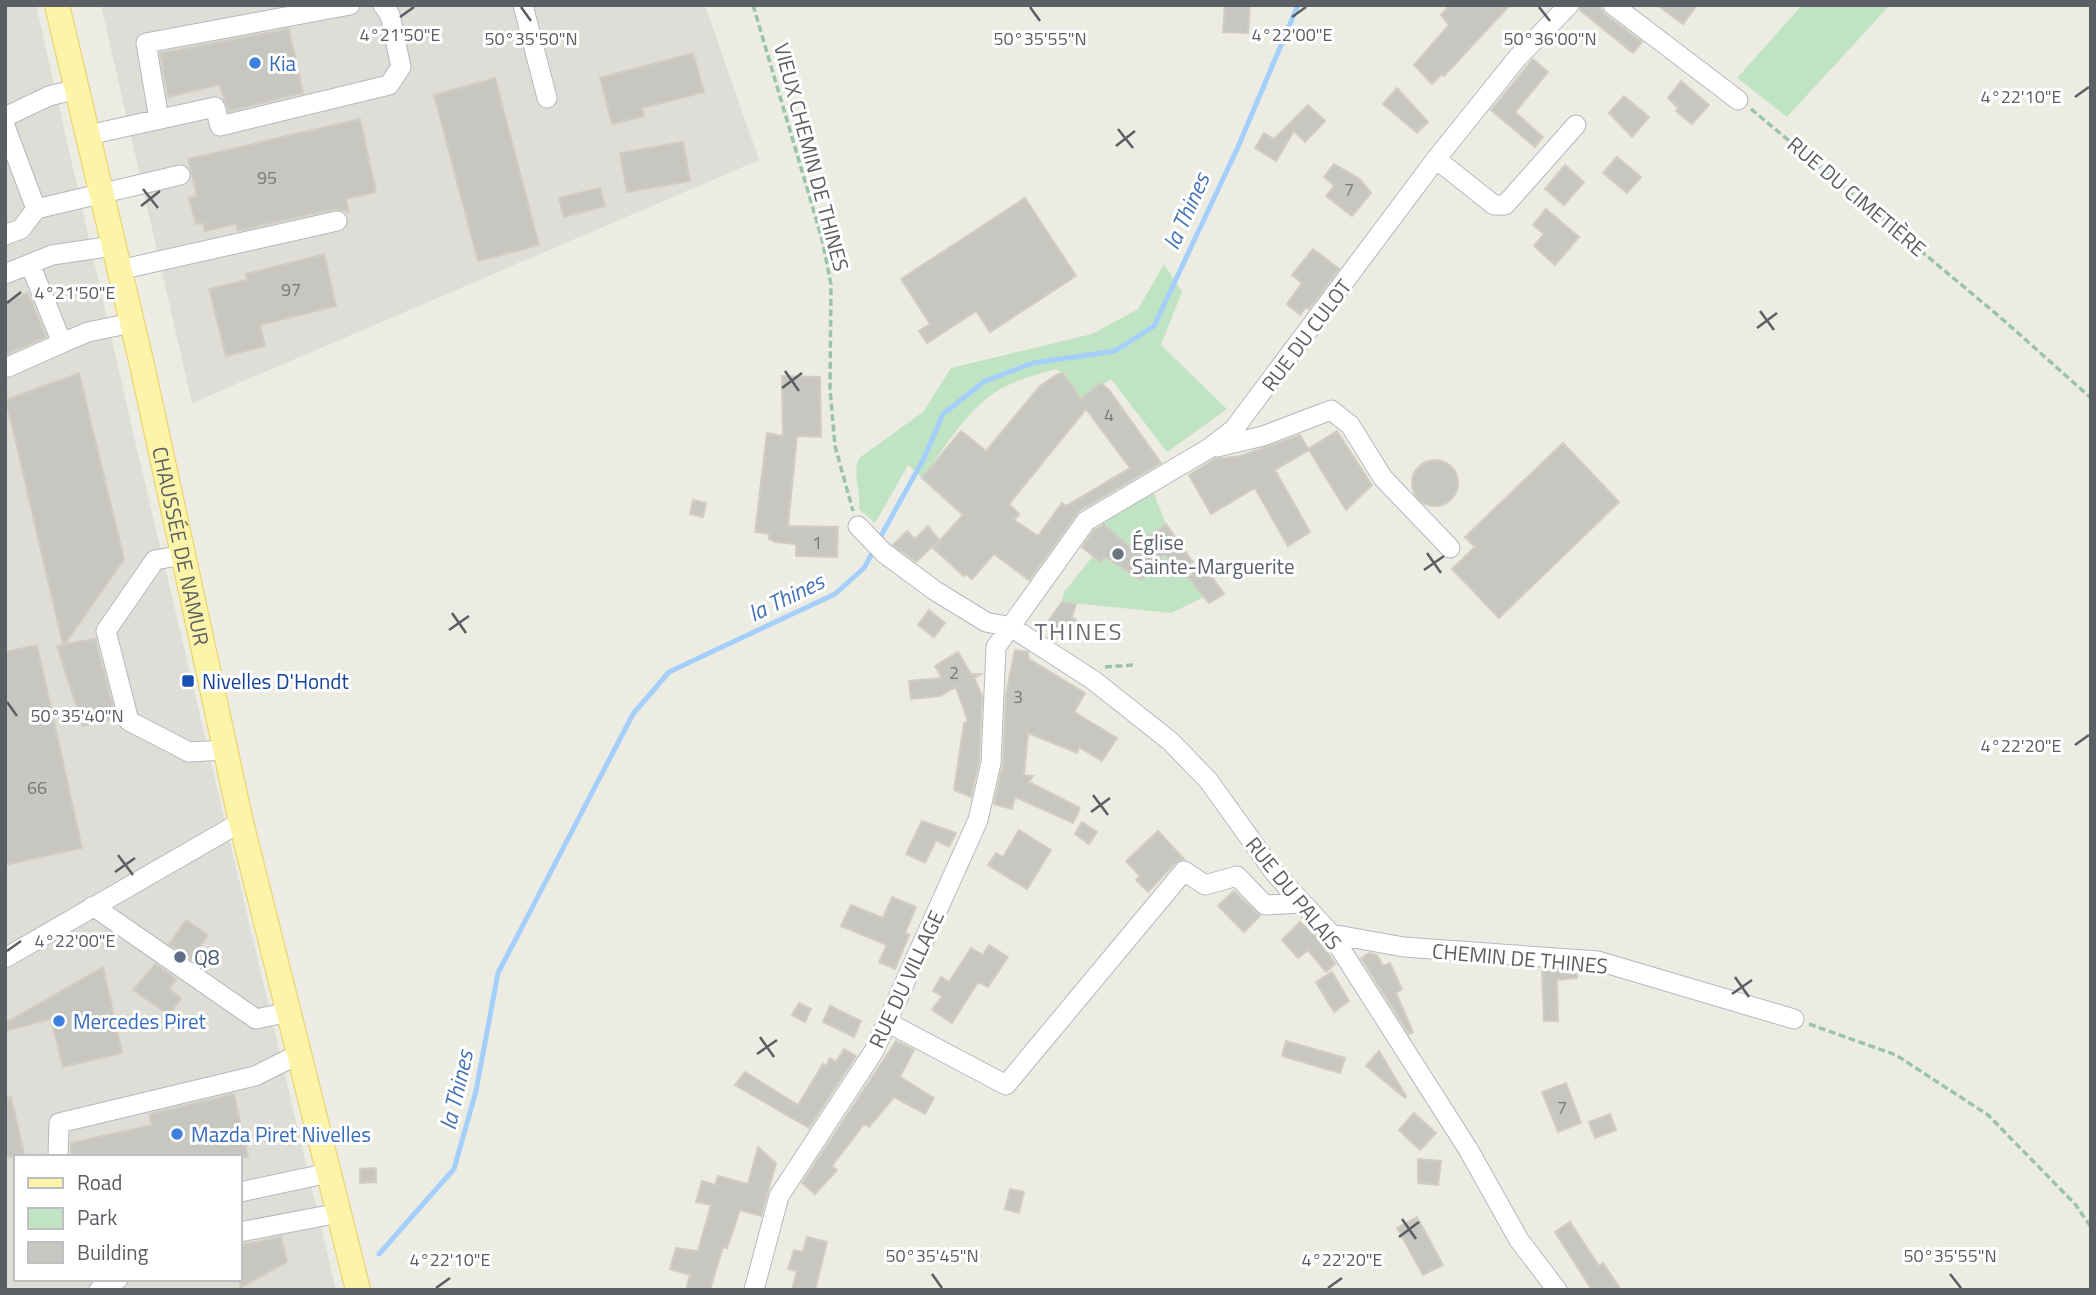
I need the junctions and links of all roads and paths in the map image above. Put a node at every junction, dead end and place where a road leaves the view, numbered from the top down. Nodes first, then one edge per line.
1 (57, 5) edge
2 (350, 5) edge
3 (383, 5) edge
4 (523, 5) edge
5 (752, 5) edge
6 (1569, 5) edge
7 (1614, 5) edge
8 (76, 89) junction
9 (547, 98) dead end
10 (1738, 100) joint
11 (5, 117) edge
12 (159, 119) junction
13 (1577, 125) dead end
14 (5, 127) edge
15 (88, 135) junction
16 (1436, 159) junction
17 (180, 175) dead end
18 (101, 192) junction
19 (36, 209) junction
20 (337, 221) dead end
21 (5, 236) edge
22 (113, 246) junction
23 (30, 264) junction
24 (119, 270) junction
25 (5, 274) edge
26 (132, 323) junction
27 (62, 343) junction
28 (8, 367) dead end
29 (2091, 398) edge
30 (1208, 449) junction
31 (858, 526) joint
32 (1450, 548) dead end
33 (183, 555) junction
34 (986, 622) junction
35 (1011, 627) junction
36 (996, 648) junction
37 (225, 750) junction
38 (241, 822) junction
39 (1300, 903) junction
40 (93, 906) junction
41 (1331, 934) junction
42 (5, 958) edge
43 (289, 1012) junction
44 (1794, 1019) joint
45 (887, 1022) junction
46 (299, 1054) junction
47 (58, 1155) edge
48 (329, 1173) junction
49 (242, 1192) edge
50 (339, 1213) junction
51 (2091, 1227) edge
52 (242, 1233) edge
53 (115, 1281) edge
54 (99, 1290) edge
55 (358, 1290) edge
56 (754, 1290) edge
57 (1557, 1290) edge

1 - 8 main road, CHAUSSÉE DE NAMUR
2 - 12 street
3 - 12 street
4 - 9 street
5 - 31 path, VIEUX CHEMIN DE THINES
6 - 16 street, RUE DU CULOT
7 - 10 street
8 - 11 street
8 - 15 main road, CHAUSSÉE DE NAMUR
10 - 29 path, RUE DU CIMETIÈRE
12 - 15 street
13 - 16 street
14 - 19 street
15 - 18 main road, CHAUSSÉE DE NAMUR
16 - 30 street, RUE DU CULOT
17 - 18 street
18 - 19 street
18 - 22 main road, CHAUSSÉE DE NAMUR
19 - 21 street
20 - 24 street
22 - 23 street
22 - 24 main road, CHAUSSÉE DE NAMUR
23 - 25 street
23 - 27 street
24 - 26 main road, CHAUSSÉE DE NAMUR
26 - 27 street
26 - 33 main road, CHAUSSÉE DE NAMUR
27 - 28 street
30 - 32 street
30 - 35 street, RUE DU CULOT
31 - 34 street
33 - 37 main road, CHAUSSÉE DE NAMUR
33 - 37 street
34 - 35 street
34 - 36 street, RUE DU VILLAGE
35 - 36 street
35 - 39 street, RUE DU PALAIS
36 - 45 street, RUE DU VILLAGE
37 - 38 main road, CHAUSSÉE DE NAMUR
38 - 40 street
38 - 43 main road, CHAUSSÉE DE NAMUR
39 - 41 street, RUE DU PALAIS
39 - 45 street
40 - 42 street
40 - 43 street
41 - 44 street, CHEMIN DE THINES
41 - 57 street, RUE DU PALAIS
43 - 46 main road, CHAUSSÉE DE NAMUR
44 - 51 path
45 - 56 street, RUE DU VILLAGE
46 - 47 street
46 - 48 main road, CHAUSSÉE DE NAMUR
48 - 49 street
48 - 50 main road, CHAUSSÉE DE NAMUR
50 - 52 street
50 - 55 main road, CHAUSSÉE DE NAMUR
53 - 54 street

